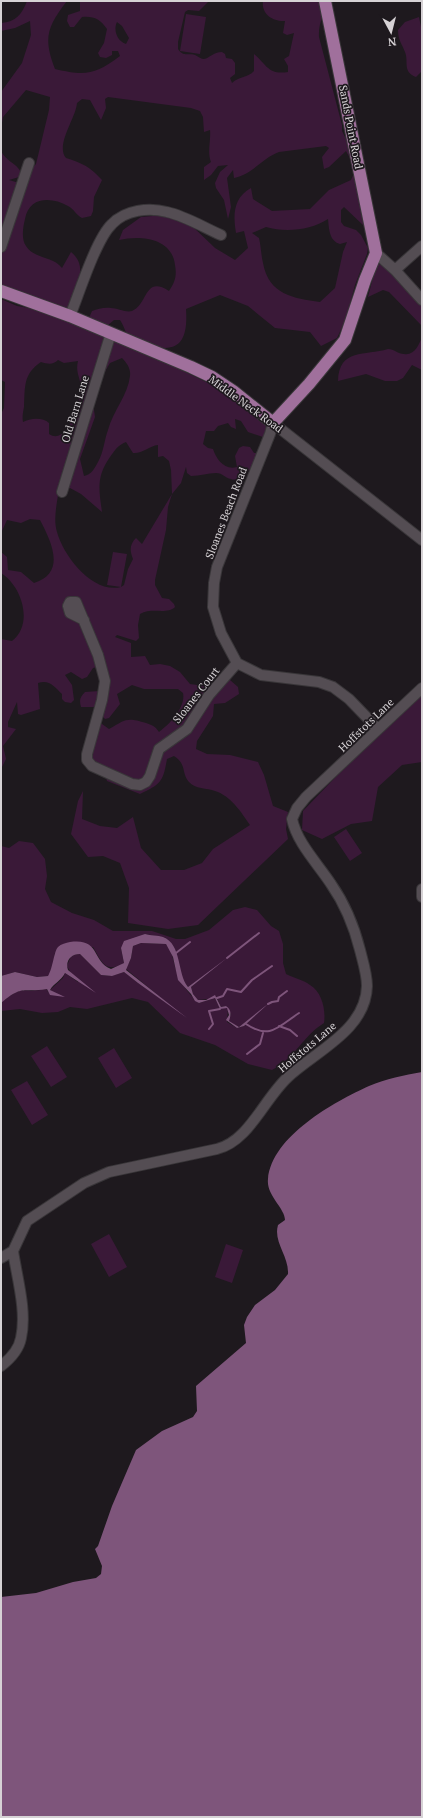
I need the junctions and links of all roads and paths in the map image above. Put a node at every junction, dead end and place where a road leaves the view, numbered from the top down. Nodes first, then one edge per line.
1 (325, 1) edge
2 (29, 163) dead end
3 (220, 235) dead end
4 (422, 246) edge
5 (1, 247) edge
6 (376, 253) junction
7 (395, 270) junction
8 (1, 291) edge
9 (422, 300) edge
10 (70, 316) junction
11 (111, 333) junction
12 (273, 423) junction
13 (62, 492) dead end
14 (422, 540) edge
15 (84, 620) dead end
16 (237, 663) junction
17 (422, 688) edge
18 (378, 729) junction
19 (422, 889) edge
20 (422, 897) edge
21 (13, 1251) junction
22 (1, 1258) edge
23 (1, 1366) edge

1 - 6 main road, Sands Point Road
2 - 5 street
3 - 10 street
4 - 7 street
6 - 7 street
6 - 12 main road
7 - 9 street
8 - 10 main road, Middle Neck Road
10 - 11 main road, Middle Neck Road
11 - 12 main road, Middle Neck Road
11 - 13 street, Old Barn Lane
12 - 14 street, Middle Neck Road
12 - 16 street, Sloanes Beach Road
15 - 16 street, Sloanes Court
16 - 18 street
17 - 18 street, Hoffstots Lane
18 - 21 street, Hoffstots Lane
19 - 20 street
21 - 22 street
21 - 23 street

